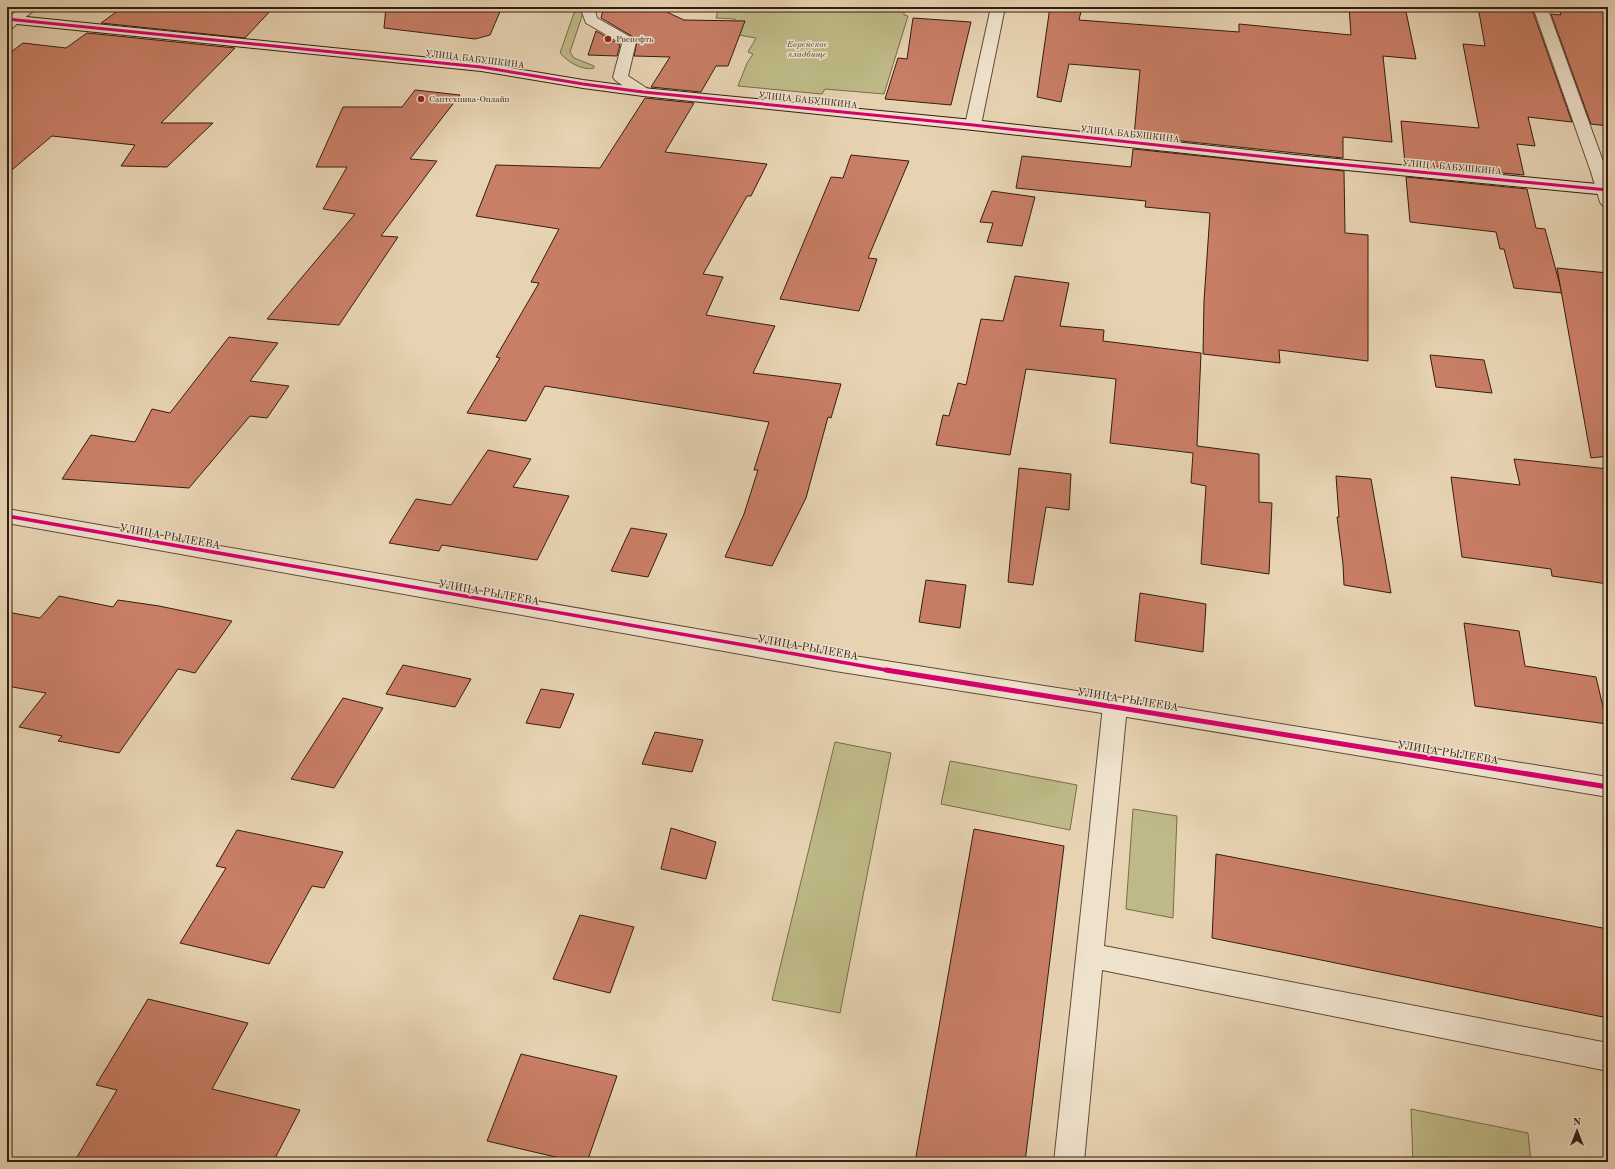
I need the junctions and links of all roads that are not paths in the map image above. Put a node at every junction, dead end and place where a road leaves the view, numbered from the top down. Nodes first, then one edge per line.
1 (31, 7) edge
2 (587, 7) edge
3 (998, 7) edge
4 (1540, 7) edge
5 (10, 21) edge
6 (643, 92) junction
7 (973, 125) junction
8 (1607, 194) edge
9 (7, 516) edge
10 (1115, 706) junction
11 (1608, 787) edge
12 (1090, 954) junction
13 (1608, 1057) edge
14 (1069, 1162) edge

1 - 5 street
2 - 6 street
3 - 7 street
4 - 8 street
5 - 6 street, УЛИЦА БАБУШКИНА
6 - 7 street, УЛИЦА БАБУШКИНА
7 - 8 street, УЛИЦА БАБУШКИНА
9 - 10 street, УЛИЦА РЫЛЕЕВА
10 - 11 street, УЛИЦА РЫЛЕЕВА
10 - 12 street
12 - 13 street
12 - 14 street

